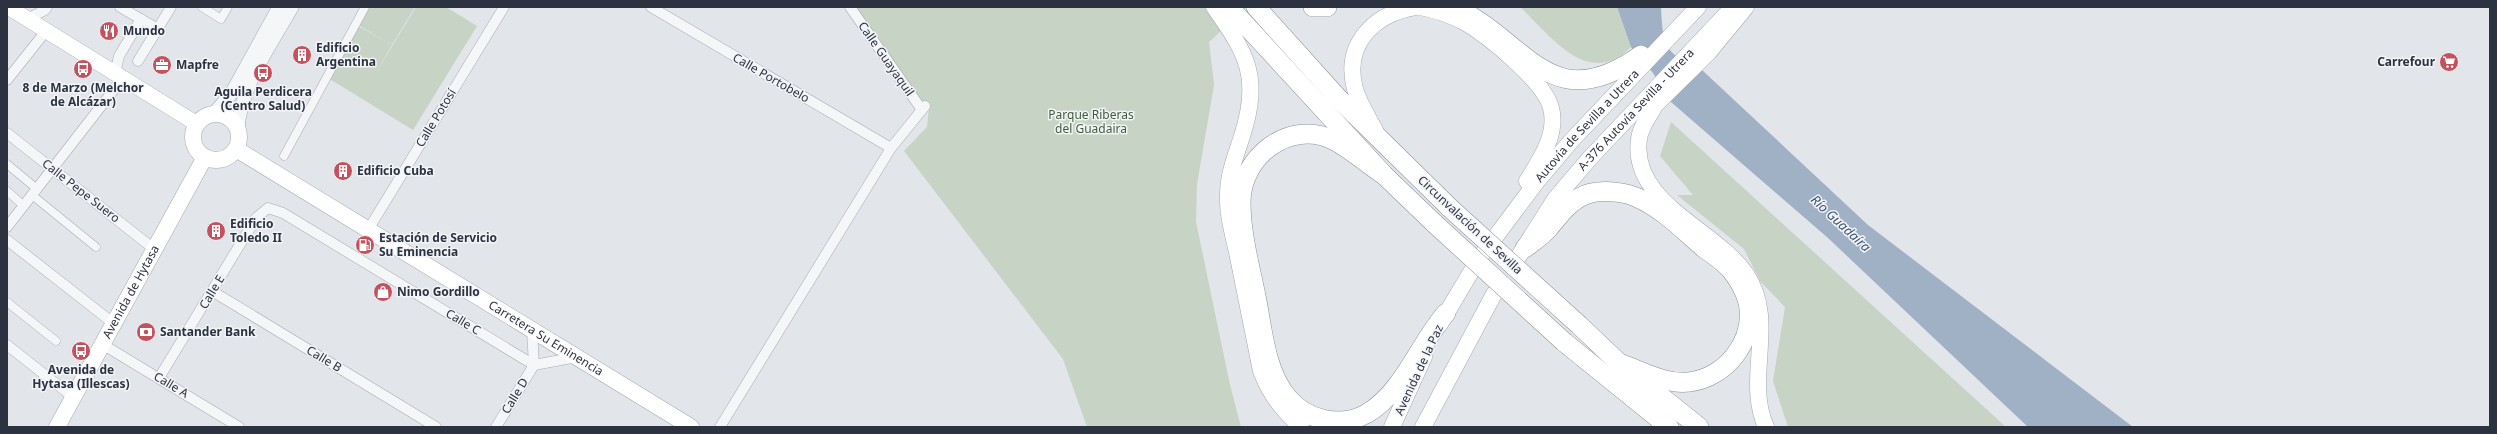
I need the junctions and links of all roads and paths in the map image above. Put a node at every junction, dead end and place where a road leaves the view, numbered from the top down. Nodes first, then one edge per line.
1 (8, 7) edge
2 (47, 7) edge
3 (120, 7) edge
4 (171, 7) edge
5 (202, 7) edge
6 (228, 7) edge
7 (279, 7) edge
8 (292, 7) edge
9 (365, 7) edge
10 (504, 7) edge
11 (651, 7) edge
12 (850, 7) edge
13 (1214, 7) edge
14 (1229, 7) edge
15 (1256, 7) edge
16 (1313, 7) edge
17 (1327, 7) edge
18 (1415, 7) edge
19 (1420, 7) edge
20 (1454, 7) edge
21 (1698, 7) edge
22 (1733, 7) edge
23 (1748, 7) edge
24 (1687, 14) edge
25 (27, 19) junction
26 (141, 19) junction
27 (158, 29) junction
28 (46, 31) junction
29 (1704, 48) junction
30 (1641, 55) joint
31 (138, 62) dead end
32 (1630, 70) junction
33 (119, 76) junction
34 (7, 80) edge
35 (1648, 105) junction
36 (214, 114) junction
37 (197, 124) junction
38 (238, 127) junction
39 (7, 133) edge
40 (1381, 142) junction
41 (891, 148) junction
42 (236, 149) junction
43 (284, 156) dead end
44 (205, 157) junction
45 (7, 164) edge
46 (53, 169) junction
47 (1384, 175) junction
48 (7, 191) edge
49 (35, 192) junction
50 (24, 206) junction
51 (268, 208) joint
52 (1506, 223) junction
53 (7, 227) edge
54 (368, 230) junction
55 (7, 240) edge
56 (96, 247) dead end
57 (154, 249) junction
58 (1484, 252) dead end
59 (1522, 252) joint
60 (1471, 272) dead end
61 (212, 291) junction
62 (1494, 294) dead end
63 (7, 302) edge
64 (1446, 313) junction
65 (113, 323) junction
66 (532, 330) junction
67 (56, 341) dead end
68 (102, 344) junction
69 (7, 345) edge
70 (1427, 350) junction
71 (577, 357) junction
72 (1619, 363) junction
73 (534, 365) junction
74 (159, 378) junction
75 (1444, 386) junction
76 (73, 397) junction
77 (1638, 403) junction
78 (57, 427) edge
79 (239, 427) edge
80 (436, 427) edge
81 (496, 427) edge
82 (691, 427) edge
83 (720, 427) edge
84 (1301, 427) edge
85 (1383, 427) edge
86 (1392, 427) edge
87 (1423, 427) edge
88 (1436, 427) edge
89 (1657, 427) edge
90 (1669, 427) edge
91 (1699, 427) edge
92 (1766, 427) edge

1 - 25 main road
2 - 25 street
3 - 26 street
4 - 27 street
5 - 6 street
7 - 36 street
8 - 38 street
9 - 43 street
10 - 54 street, Calle Potosí
11 - 41 street, Calle Portobelo
12 - 41 street, Calle Guayaquil
13 - 84 main road
14 - 47 highway, Circunvalación de Sevilla
15 - 40 highway, Circunvalación de Sevilla
16 - 17 highway
18 - 40 main road
19 - 52 main road
20 - 32 highway
21 - 24 main road, Autovía de Sevilla a Utrera
22 - 29 main road, A-376 Autovía Sevilla - Utrera
23 - 29 main road
24 - 30 main road
24 - 32 main road, Autovía de Sevilla a Utrera
25 - 28 main road
26 - 27 street
26 - 33 street
27 - 31 street
28 - 33 main road
28 - 34 street
29 - 35 main road
30 - 32 highway
32 - 52 main road, Autovía de Sevilla a Utrera
33 - 37 main road
33 - 46 street
35 - 59 main road
35 - 92 main road
36 - 37 main road
36 - 38 main road
37 - 44 main road
38 - 42 main road
39 - 46 street, Calle Pepe Suero
40 - 72 highway, Circunvalación de Sevilla, bridge
41 - 83 street
42 - 44 main road
42 - 54 main road, Carretera Su Eminencia
44 - 57 main road, Avenida de Hytasa
45 - 49 street
46 - 49 street
46 - 57 street, Calle Pepe Suero
47 - 64 highway
47 - 77 highway, Circunvalación de Sevilla, bridge
48 - 50 street
49 - 50 street
49 - 56 street
50 - 53 street
51 - 61 street, Calle E
51 - 73 street, Calle C
52 - 58 main road, Autovía de Sevilla a Utrera
54 - 66 main road, Carretera Su Eminencia
55 - 65 street
57 - 65 main road, Avenida de Hytasa
59 - 72 highway
60 - 64 main road
61 - 74 street, Calle E
61 - 80 street, Calle B
62 - 75 main road
63 - 67 street
64 - 70 main road, Avenida de la Paz
65 - 68 main road, Avenida de Hytasa
66 - 71 main road, Carretera Su Eminencia
66 - 73 street, Calle D
68 - 74 street, Calle A
68 - 76 main road, Avenida de Hytasa
69 - 76 street
70 - 85 main road
70 - 86 main road, Avenida de la Paz
71 - 73 street, Calle D
71 - 82 main road, Carretera Su Eminencia
72 - 91 highway, Circunvalación de Sevilla
73 - 81 street, Calle D
74 - 79 street, Calle A
75 - 87 main road
75 - 88 main road
76 - 78 main road, Avenida de Hytasa
77 - 89 main road
77 - 90 highway, Circunvalación de Sevilla

